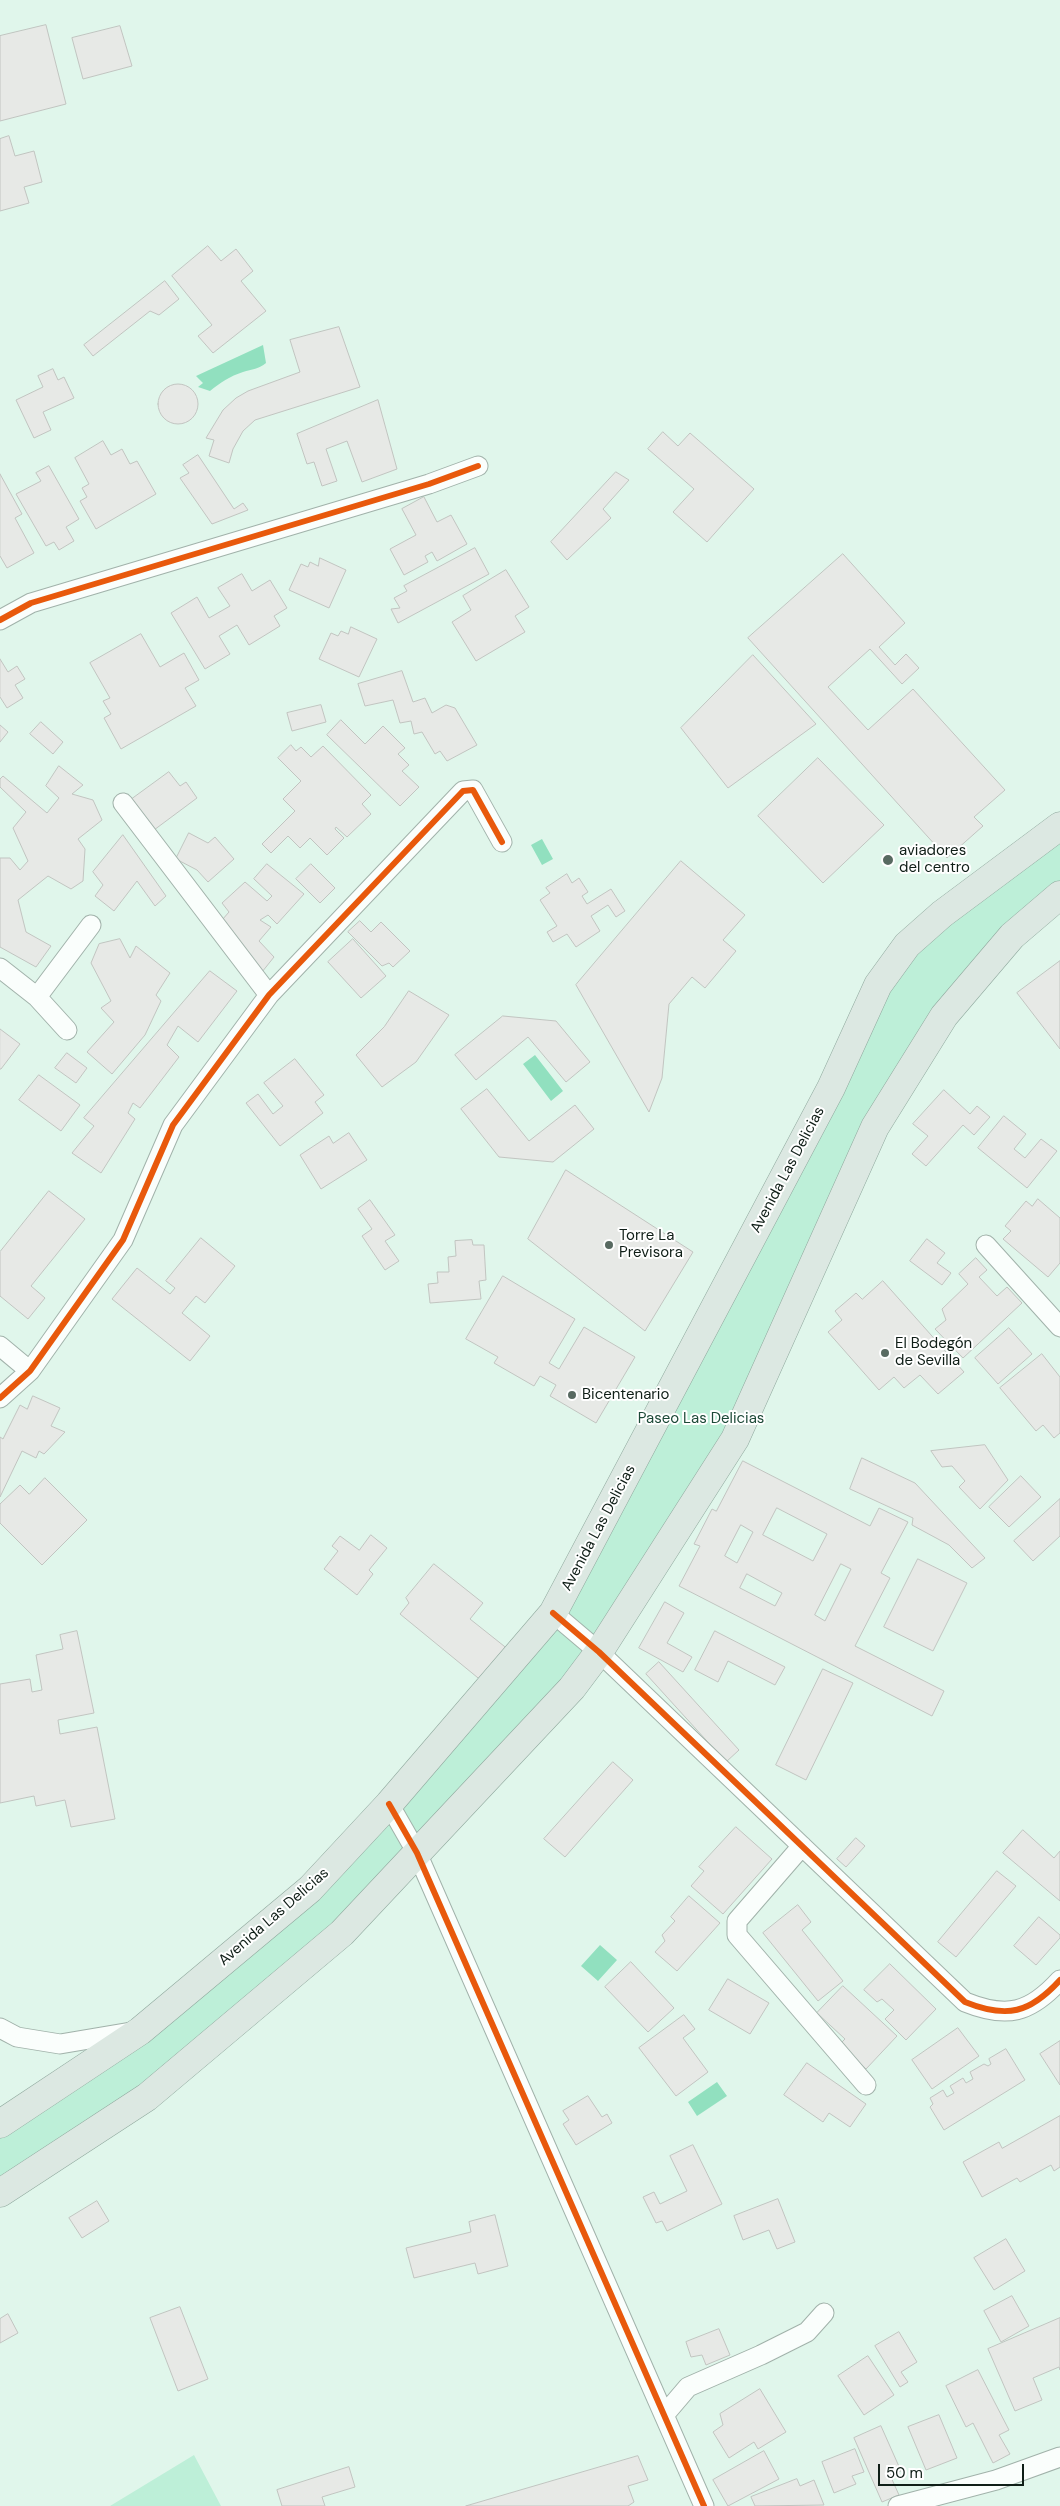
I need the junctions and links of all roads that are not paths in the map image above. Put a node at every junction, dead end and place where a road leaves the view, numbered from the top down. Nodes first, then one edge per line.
1 (478, 466) dead end
2 (0, 620) edge
3 (123, 803) dead end
4 (1060, 826) edge
5 (502, 842) dead end
6 (1060, 895) edge
7 (91, 925) dead end
8 (0, 968) edge
9 (269, 995) junction
10 (37, 998) junction
11 (67, 1030) dead end
12 (986, 1245) dead end
13 (1060, 1327) edge
14 (0, 1346) edge
15 (30, 1371) junction
16 (0, 1398) edge
17 (553, 1613) junction
18 (599, 1652) junction
19 (389, 1804) junction
20 (802, 1846) junction
21 (417, 1853) junction
22 (1060, 1980) edge
23 (0, 2028) edge
24 (140, 2030) junction
25 (866, 2085) dead end
26 (0, 2124) edge
27 (0, 2193) edge
28 (824, 2313) dead end
29 (665, 2414) junction
30 (1060, 2457) edge
31 (704, 2506) edge
32 (900, 2506) edge

1 - 2 street
3 - 9 street
4 - 17 main road, Avenida Las Delicias
5 - 9 street
6 - 18 main road
7 - 10 street
8 - 10 street
9 - 15 street
10 - 11 street
12 - 13 street
14 - 15 street
15 - 16 street
17 - 18 street
17 - 19 main road, Avenida Las Delicias
18 - 20 street
18 - 21 main road
19 - 21 street
19 - 24 main road, Avenida Las Delicias
20 - 22 street
20 - 25 street
21 - 27 main road
21 - 29 street
23 - 24 street
24 - 26 main road, Avenida Las Delicias
28 - 29 street
29 - 31 street
30 - 32 street

